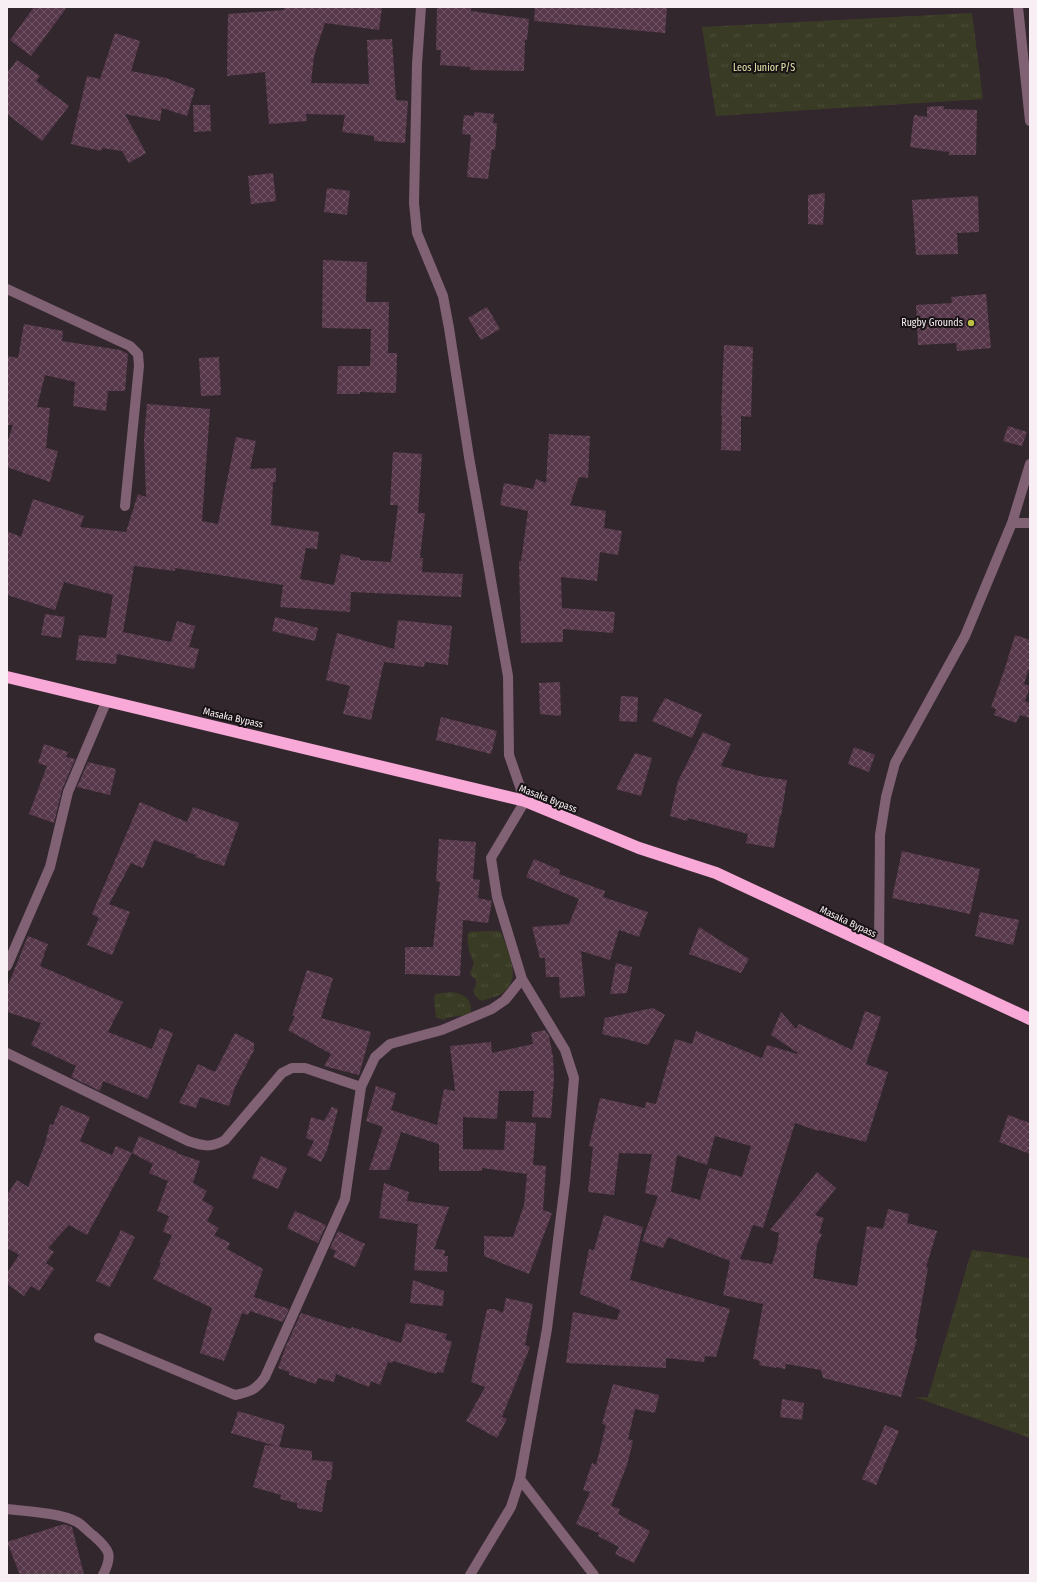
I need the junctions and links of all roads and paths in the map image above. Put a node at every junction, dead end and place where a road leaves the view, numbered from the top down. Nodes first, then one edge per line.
1 (421, 7) edge
2 (1018, 7) edge
3 (1030, 121) edge
4 (7, 289) edge
5 (1030, 464) edge
6 (125, 506) dead end
7 (1012, 523) junction
8 (1030, 523) edge
9 (7, 677) edge
10 (107, 700) junction
11 (525, 801) junction
12 (879, 950) junction
13 (7, 966) edge
14 (522, 979) junction
15 (1030, 1019) edge
16 (7, 1053) edge
17 (361, 1087) junction
18 (99, 1338) dead end
19 (520, 1479) junction
20 (7, 1509) edge
21 (103, 1575) edge
22 (470, 1575) edge
23 (594, 1575) edge

1 - 11 street
2 - 3 street
4 - 6 street
5 - 7 street
7 - 8 street
7 - 12 street
9 - 10 highway, Masaka Bypass
10 - 11 highway, Masaka Bypass
10 - 13 street
11 - 12 highway, Masaka Bypass
11 - 14 street
12 - 15 highway, Masaka Bypass
14 - 17 street
14 - 19 street
16 - 17 street
17 - 18 street
19 - 22 street
19 - 23 street
20 - 21 street

